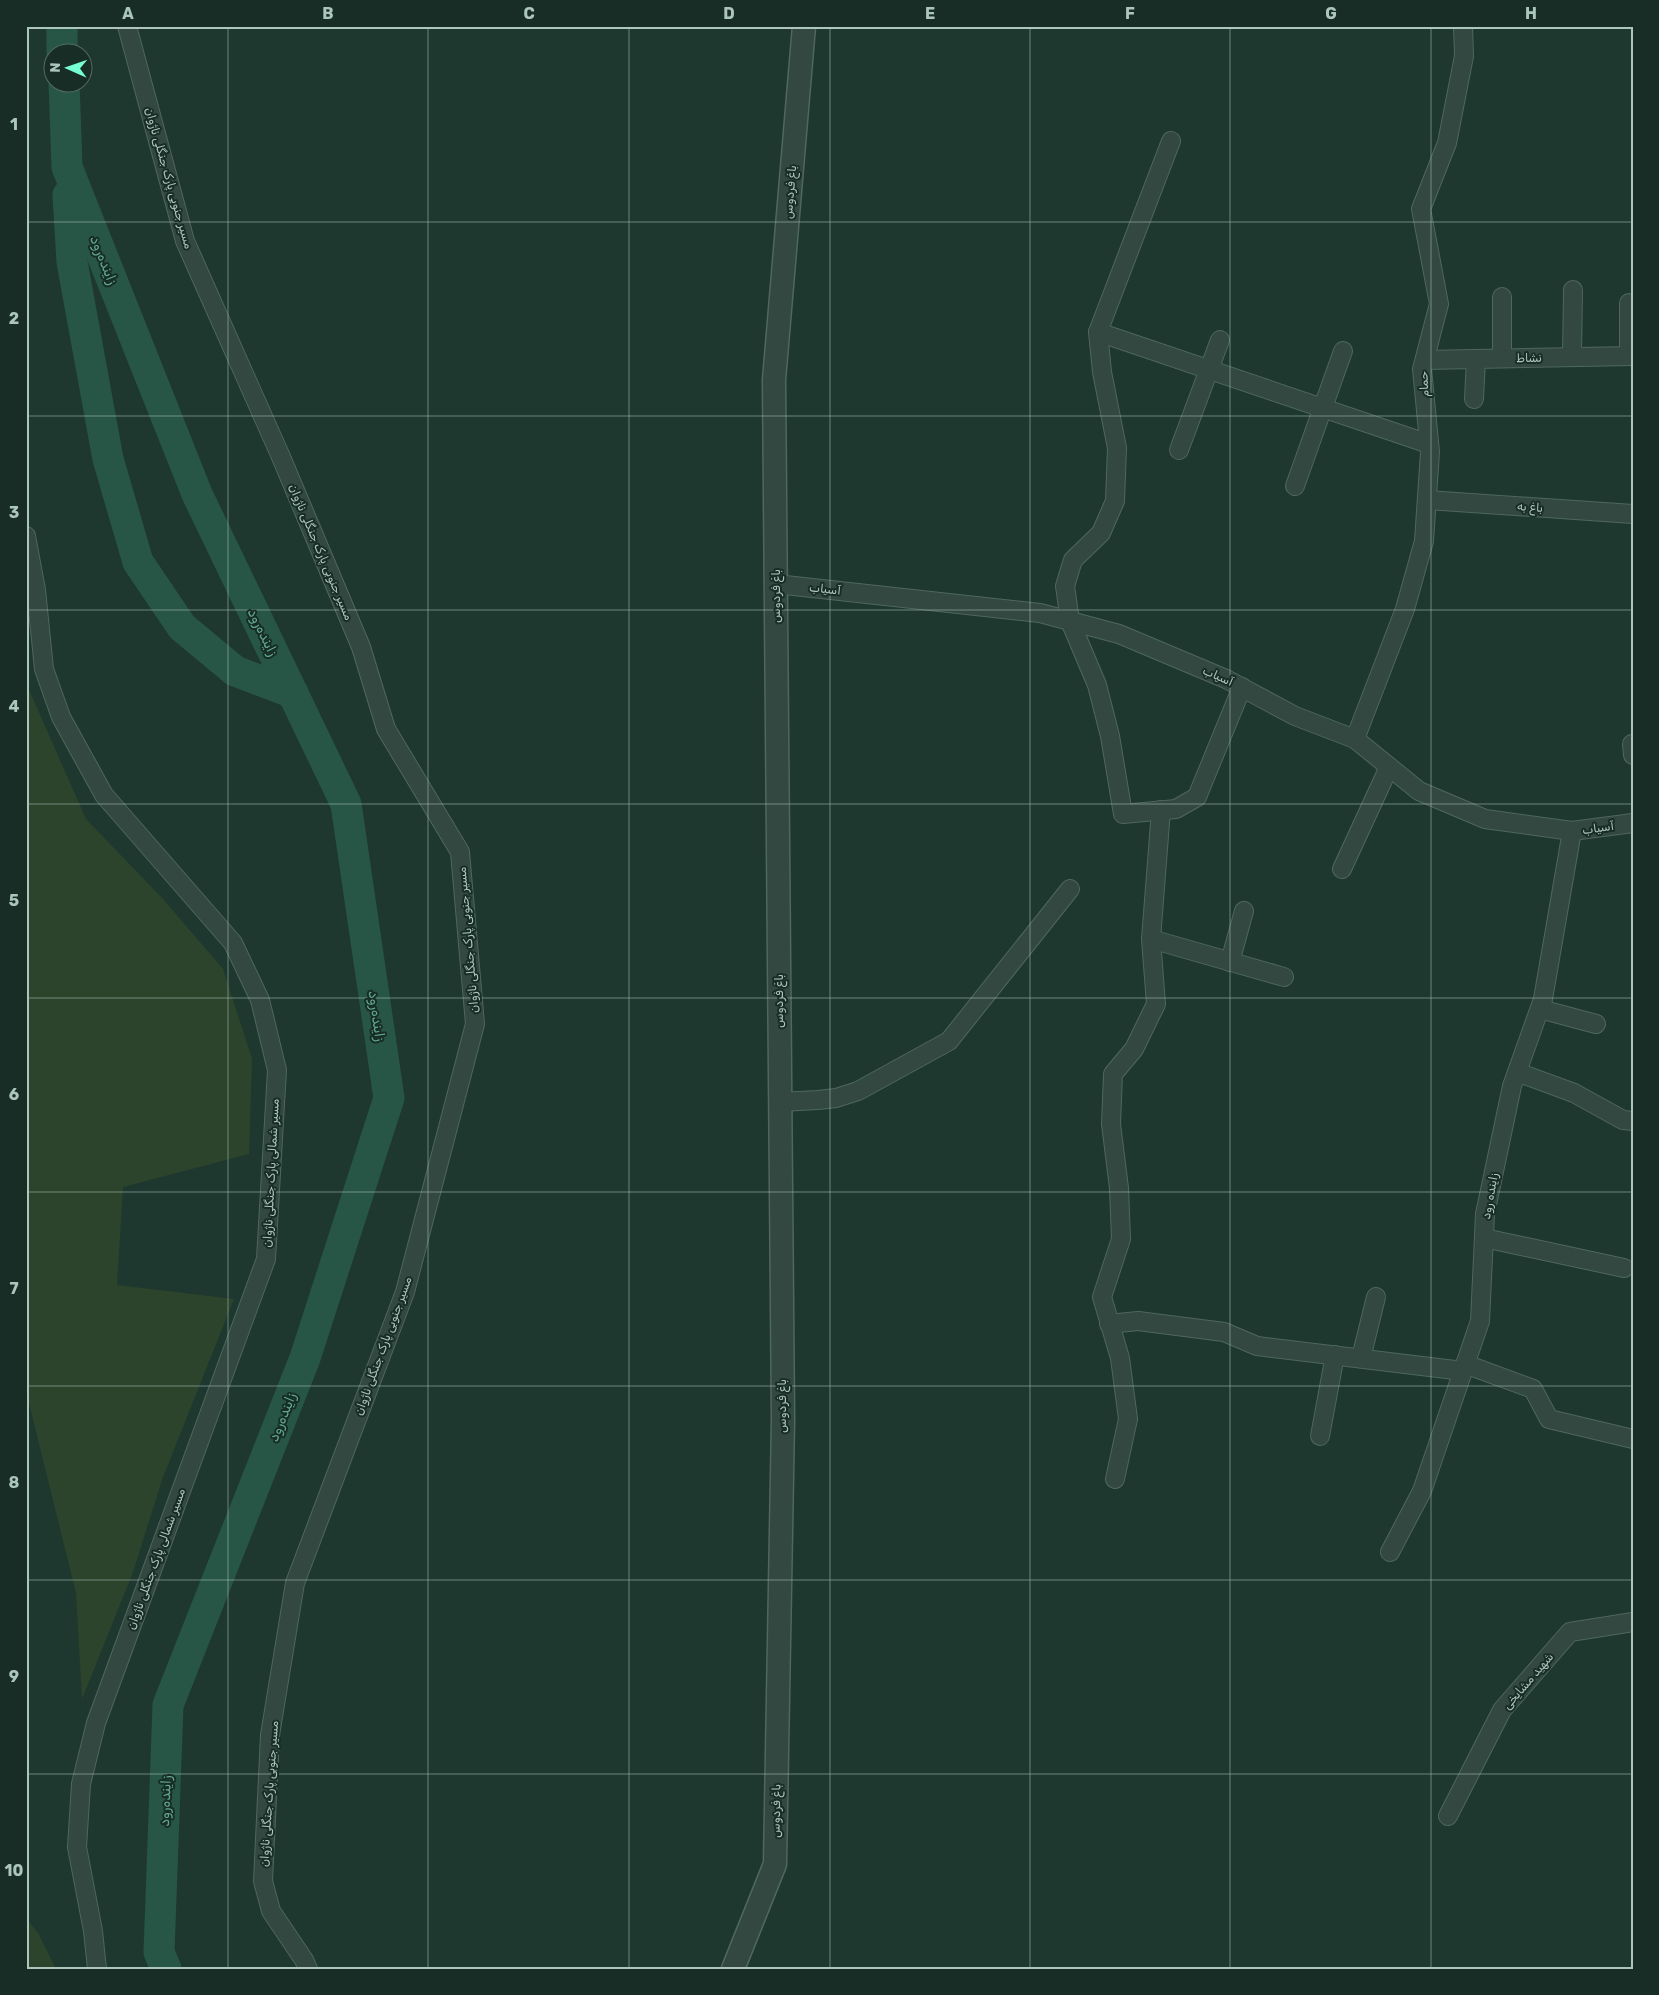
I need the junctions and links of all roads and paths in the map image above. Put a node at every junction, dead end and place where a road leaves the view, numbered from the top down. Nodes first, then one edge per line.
1 (127, 26) edge
2 (804, 26) edge
3 (1463, 26) edge
4 (1171, 141) dead end
5 (1573, 290) dead end
6 (1502, 297) dead end
7 (1629, 303) dead end
8 (1098, 332) junction
9 (1220, 340) dead end
10 (1343, 351) dead end
11 (1631, 356) edge
12 (1572, 357) junction
13 (1502, 358) junction
14 (1476, 359) junction
15 (1424, 360) junction
16 (1209, 369) junction
17 (1474, 398) dead end
18 (1324, 408) junction
19 (1429, 444) junction
20 (1179, 450) dead end
21 (1295, 486) dead end
22 (1427, 500) junction
23 (1633, 514) edge
24 (26, 536) edge
25 (776, 584) junction
26 (1070, 621) junction
27 (1242, 687) junction
28 (1355, 739) junction
29 (1389, 767) junction
30 (1161, 810) junction
31 (1633, 822) edge
32 (1572, 832) junction
33 (1342, 869) dead end
34 (1070, 889) dead end
35 (1244, 911) dead end
36 (1151, 939) junction
37 (1230, 962) junction
38 (1284, 977) dead end
39 (1540, 1009) junction
40 (1596, 1024) dead end
41 (1517, 1072) junction
42 (780, 1102) junction
43 (1633, 1121) edge
44 (1484, 1238) junction
45 (1624, 1268) dead end
46 (1376, 1297) dead end
47 (1109, 1324) junction
48 (1334, 1355) junction
49 (1361, 1358) junction
50 (1464, 1367) junction
51 (1320, 1436) dead end
52 (1633, 1439) edge
53 (1115, 1480) dead end
54 (1390, 1552) dead end
55 (1633, 1622) edge
56 (1448, 1816) dead end
57 (97, 1969) edge
58 (308, 1969) edge
59 (734, 1969) edge

1 - 58 street, مسیر جنوبی پارک جنگلی ناژوان
2 - 25 street, باغ فردوس
3 - 15 street, حمام
4 - 8 street
5 - 12 street
6 - 13 street
7 - 11 street
8 - 16 street
8 - 26 street
9 - 16 street
10 - 18 street
11 - 12 street, نشاط
12 - 13 street, نشاط
13 - 14 street, نشاط
14 - 15 street, نشاط
14 - 17 street
15 - 19 street, حمام
16 - 18 street
16 - 20 street
18 - 19 street
18 - 21 street
19 - 22 street, حمام
22 - 23 street, باغ به
22 - 28 street, حمام
24 - 57 street, مسیر شمالی پارک جنگلی ناژوان
25 - 26 street, آسیاب
25 - 42 street, باغ فردوس
26 - 27 street, آسیاب
26 - 30 street
27 - 28 street, آسیاب
27 - 30 street
28 - 29 street, آسیاب
29 - 32 street, آسیاب
29 - 33 street
30 - 36 street
31 - 32 street, آسیاب
32 - 39 street, زاینده رود
34 - 42 street
35 - 37 street
36 - 37 street
36 - 47 street
37 - 38 street
39 - 40 street
39 - 41 street, زاینده رود
41 - 43 street
41 - 44 street, زاینده رود
42 - 59 street, باغ فردوس
44 - 45 street
44 - 50 street, زاینده رود
46 - 49 street
47 - 48 street
47 - 53 street
48 - 49 street
48 - 51 street
49 - 50 street
50 - 52 street
50 - 54 street, زاینده رود
55 - 56 street, شهید مشایخی

